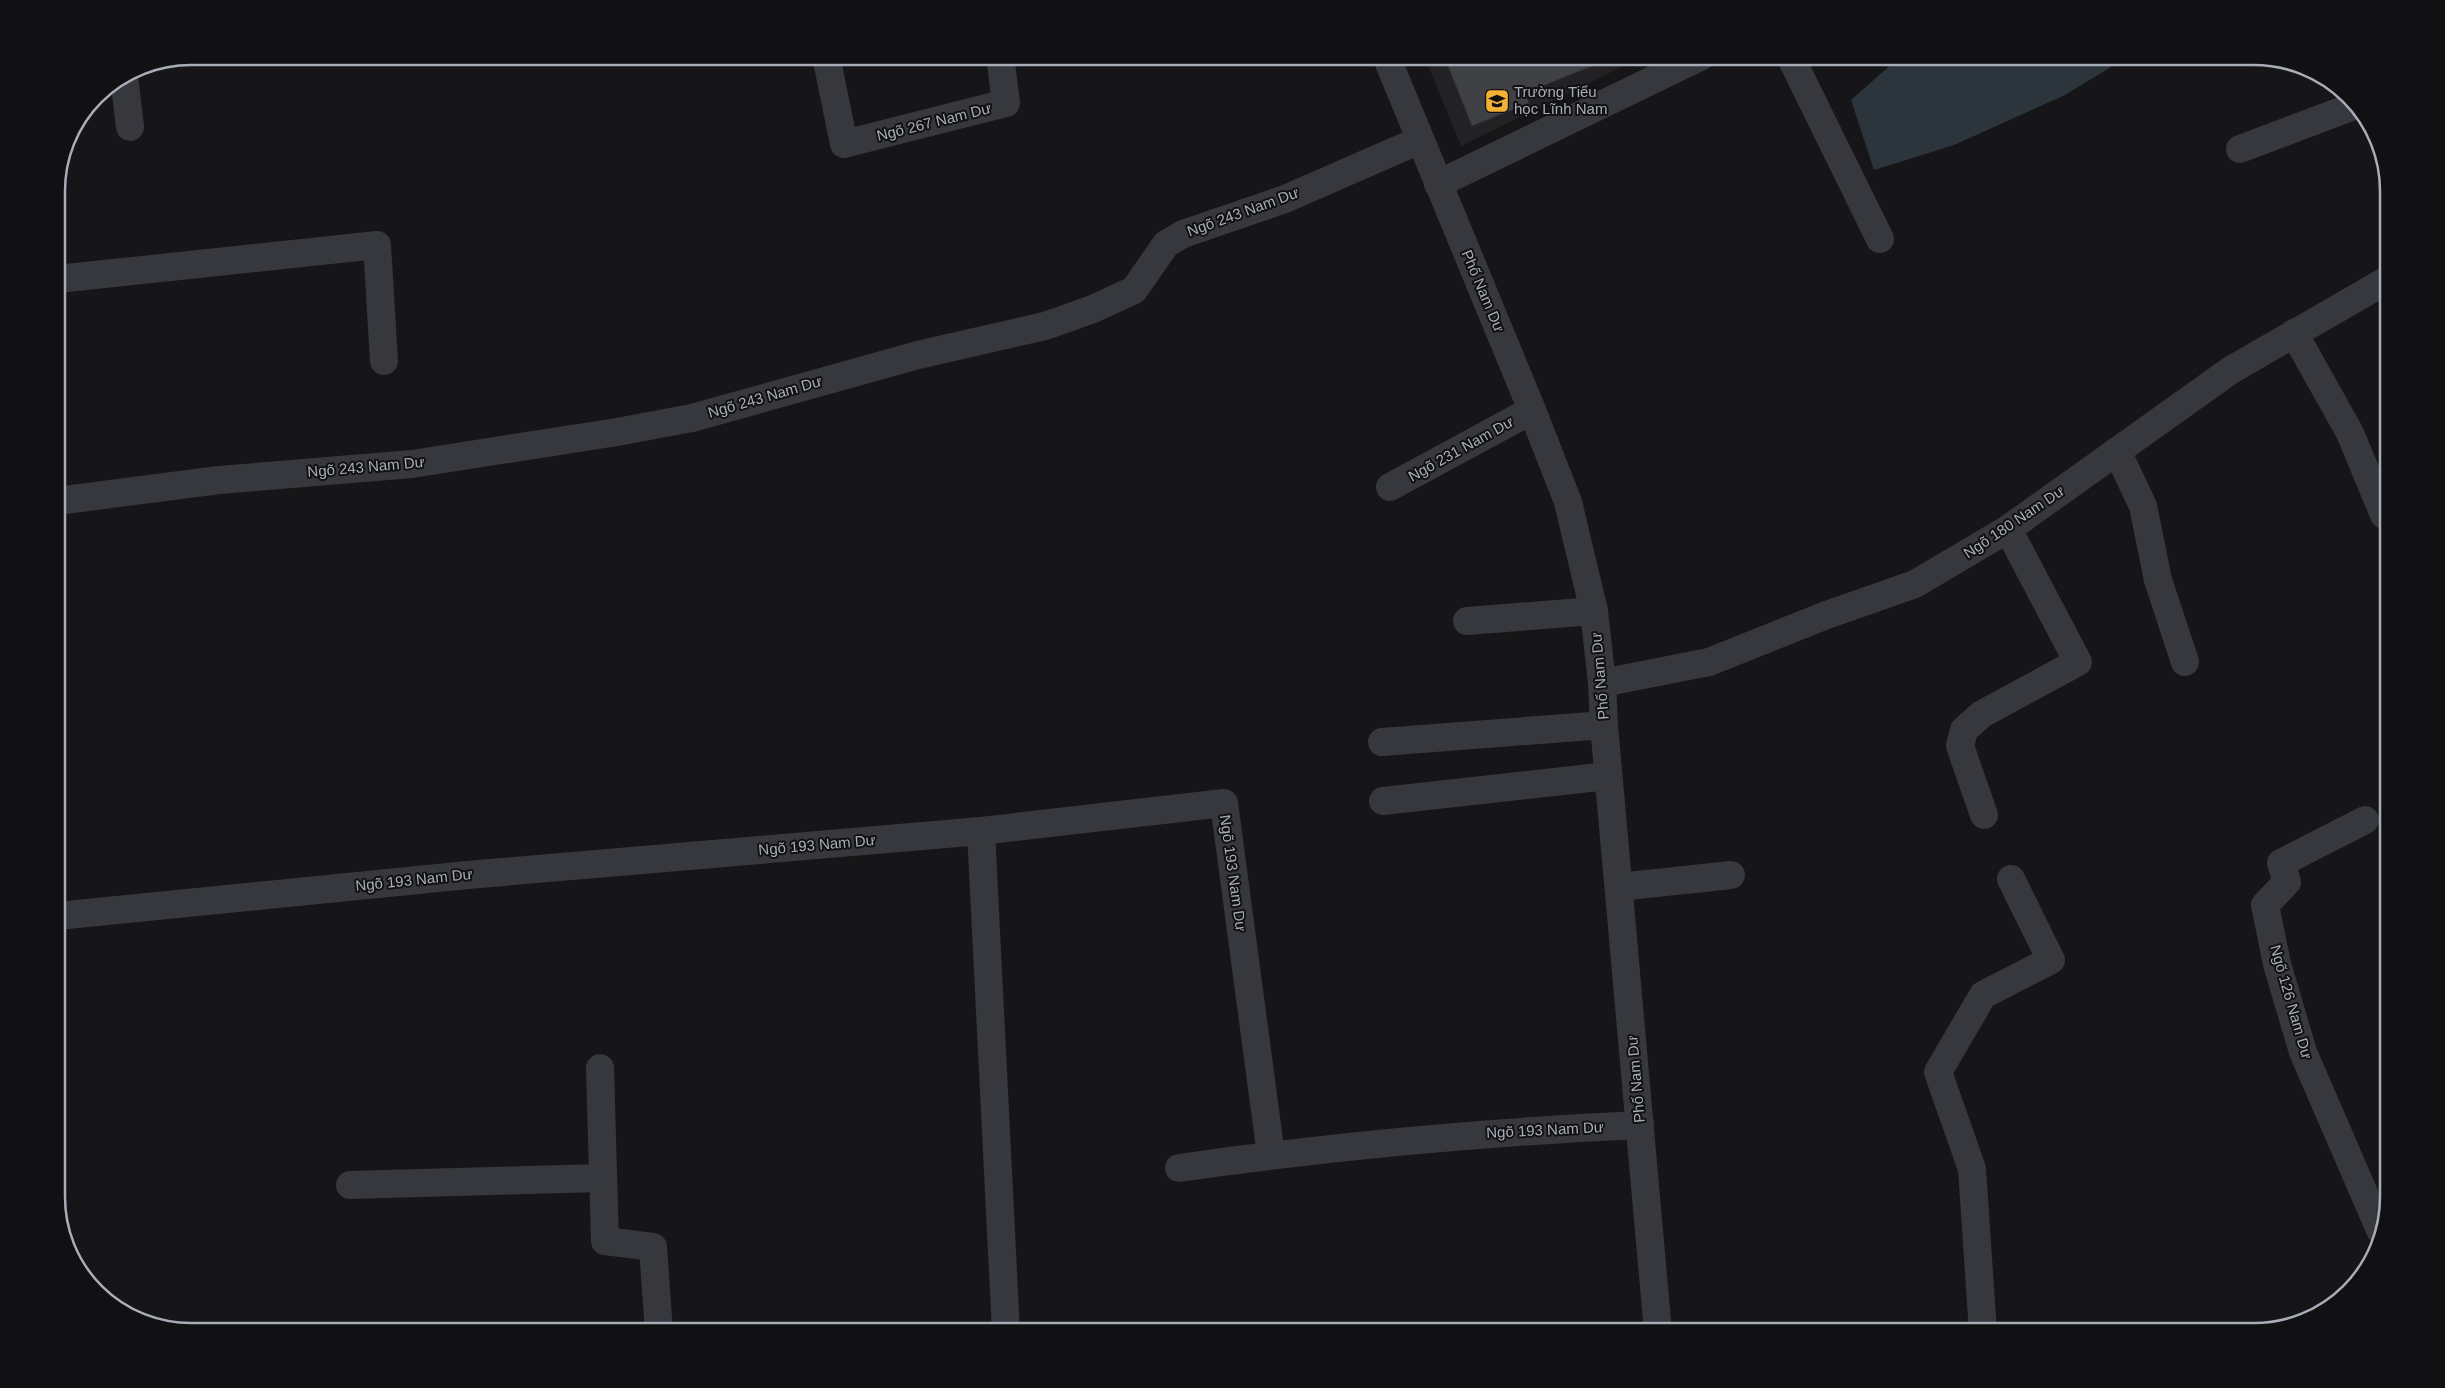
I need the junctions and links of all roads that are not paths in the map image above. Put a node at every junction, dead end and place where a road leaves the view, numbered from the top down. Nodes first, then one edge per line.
1 (828, 65) edge
2 (1001, 65) edge
3 (1390, 65) edge
4 (1683, 65) edge
5 (1794, 65) edge
6 (125, 84) edge
7 (2349, 108) edge
8 (130, 127) dead end
9 (1420, 140) junction
10 (2240, 149) dead end
11 (1438, 184) junction
12 (1880, 239) dead end
13 (65, 278) edge
14 (2380, 284) edge
15 (2294, 333) junction
16 (384, 361) dead end
17 (1532, 410) junction
18 (2117, 451) junction
19 (1390, 487) dead end
20 (65, 500) edge
21 (2380, 504) edge
22 (2008, 529) junction
23 (1594, 611) junction
24 (1467, 621) dead end
25 (2184, 662) dead end
26 (1602, 683) junction
27 (1604, 725) junction
28 (1382, 742) dead end
29 (1608, 776) junction
30 (1382, 801) dead end
31 (1984, 815) dead end
32 (2365, 820) dead end
33 (982, 831) junction
34 (1731, 875) dead end
35 (2011, 879) dead end
36 (1619, 887) junction
37 (65, 915) edge
38 (600, 1068) dead end
39 (1640, 1125) junction
40 (1271, 1155) junction
41 (1179, 1168) dead end
42 (602, 1178) junction
43 (350, 1185) dead end
44 (2377, 1223) edge
45 (658, 1323) edge
46 (1006, 1323) edge
47 (1657, 1323) edge
48 (1982, 1323) edge

1 - 2 street, Ngõ 267 Nam Dư
3 - 9 street, Phố Nam Dư
4 - 11 street
5 - 12 street
6 - 8 street
7 - 10 street
9 - 11 street, Phố Nam Dư
9 - 20 street, Ngõ 243 Nam Dư
11 - 17 street, Phố Nam Dư
13 - 16 street
14 - 15 street, Ngõ 180 Nam Dư
15 - 18 street, Ngõ 180 Nam Dư
15 - 21 street
17 - 19 street, Ngõ 231 Nam Dư
17 - 23 street, Phố Nam Dư
18 - 22 street, Ngõ 180 Nam Dư
18 - 25 street
22 - 26 street, Ngõ 180 Nam Dư
22 - 31 street
23 - 24 street
23 - 26 street, Phố Nam Dư
26 - 27 street, Phố Nam Dư
27 - 28 street
27 - 29 street, Phố Nam Dư
29 - 30 street
29 - 36 street, Phố Nam Dư
32 - 44 street, Ngõ 126 Nam Dư
33 - 37 street, Ngõ 193 Nam Dư
33 - 40 street, Ngõ 193 Nam Dư
33 - 46 street
34 - 36 street
35 - 48 street
36 - 39 street, Phố Nam Dư
38 - 42 street
39 - 40 street, Ngõ 193 Nam Dư
39 - 47 street, Phố Nam Dư
40 - 41 street, Ngõ 193 Nam Dư
42 - 43 street
42 - 45 street

